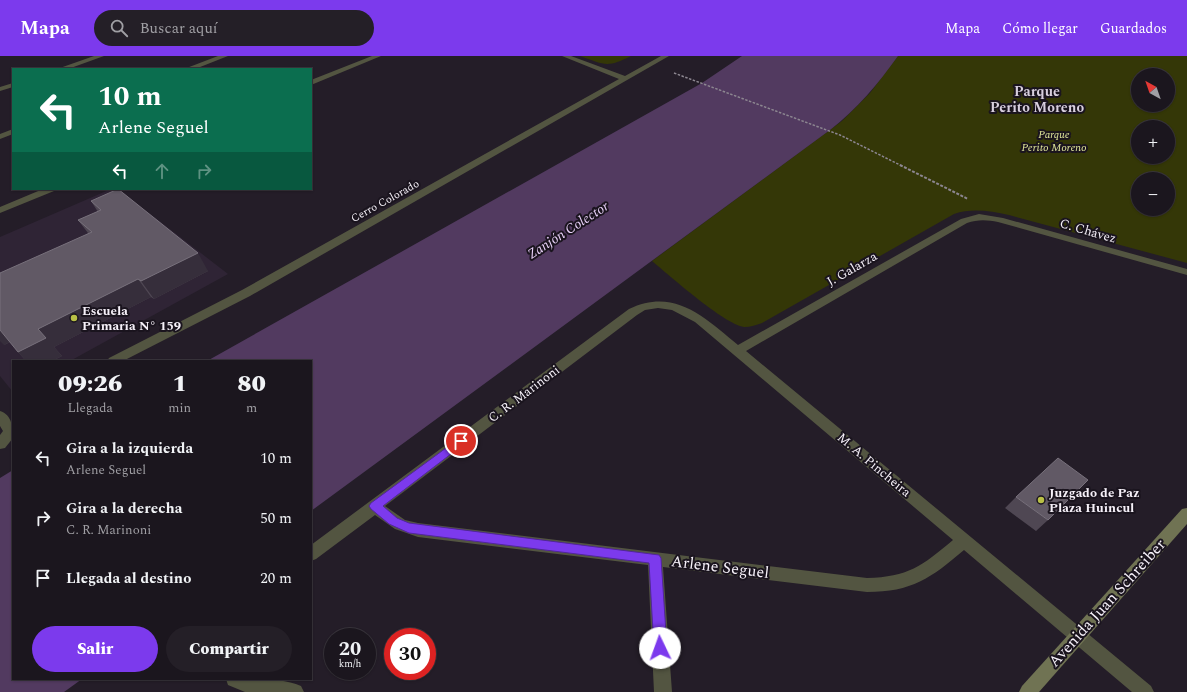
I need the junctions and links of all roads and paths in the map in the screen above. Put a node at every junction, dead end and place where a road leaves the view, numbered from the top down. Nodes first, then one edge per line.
1 (101, 56) edge
2 (225, 56) edge
3 (378, 56) edge
4 (565, 56) edge
5 (666, 56) edge
6 (650, 65) junction
7 (64, 68) edge
8 (191, 68) edge
9 (625, 79) junction
10 (312, 83) edge
11 (12, 85) edge
12 (0, 89) edge
13 (830, 130) dead end
14 (12, 131) edge
15 (0, 136) edge
16 (49, 190) edge
17 (0, 210) edge
18 (982, 217) joint
19 (1187, 272) edge
20 (665, 304) joint
21 (738, 351) junction
22 (115, 360) edge
23 (0, 416) edge
24 (12, 430) edge
25 (0, 444) edge
26 (375, 506) junction
27 (1187, 514) edge
28 (964, 540) junction
29 (312, 553) edge
30 (655, 558) junction
31 (1078, 636) junction
32 (236, 680) edge
33 (295, 692) edge
34 (663, 692) edge
35 (1028, 692) edge
36 (1145, 692) edge

1 - 7 street
2 - 8 street
3 - 10 street
4 - 9 street
5 - 6 street, Cerro Colorado
6 - 9 street, Cerro Colorado
6 - 13 path
9 - 22 street, Cerro Colorado
11 - 12 street
14 - 15 street
16 - 17 street
18 - 19 street, C. Chávez
18 - 21 street, J. Galarza
20 - 21 street, M. A. Pincheira
20 - 26 street, C. R. Marinoni
21 - 28 street, M. A. Pincheira
23 - 24 street
24 - 25 street
26 - 29 street, C. R. Marinoni
26 - 30 street, Arlene Seguel
27 - 31 main road, Avenida Juan Schreiber
28 - 30 street, Arlene Seguel
28 - 31 street, M. A. Pincheira
30 - 34 street
31 - 35 main road, Avenida Juan Schreiber
31 - 36 street, M. A. Pincheira
32 - 33 street

